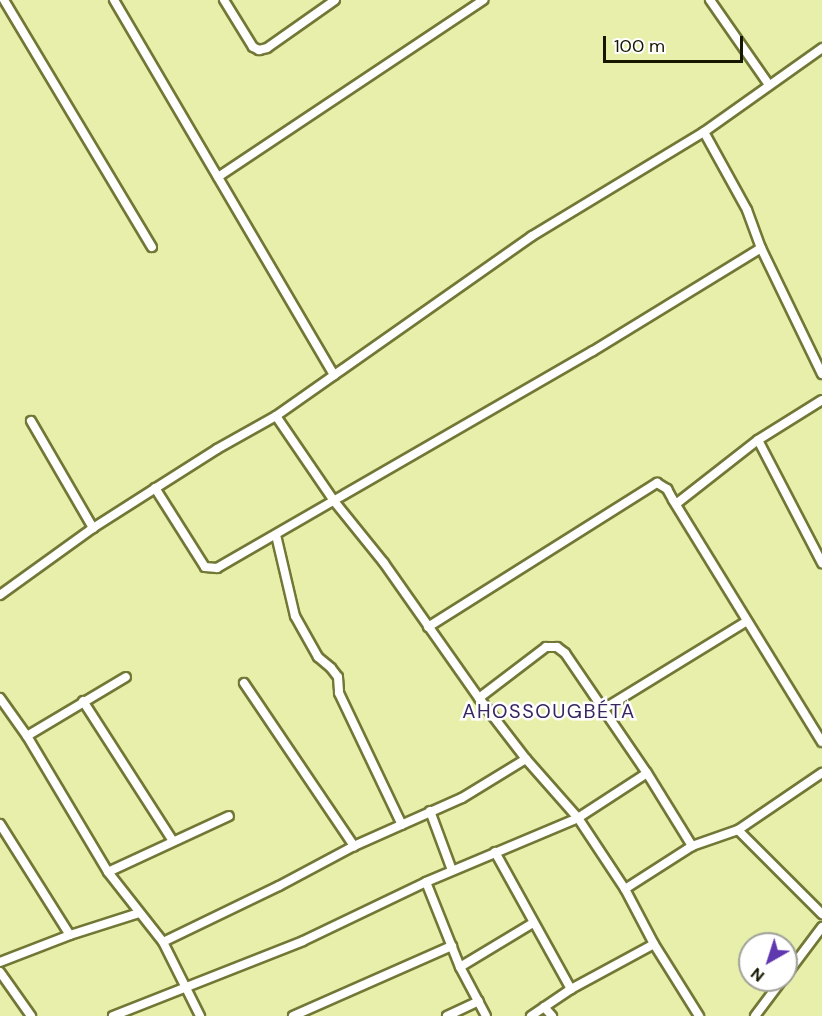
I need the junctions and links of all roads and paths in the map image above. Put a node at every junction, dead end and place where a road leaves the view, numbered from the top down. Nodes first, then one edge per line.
1 (4, 0) edge
2 (114, 0) edge
3 (224, 0) edge
4 (335, 0) edge
5 (483, 0) edge
6 (710, 0) edge
7 (321, 4) edge
8 (822, 48) edge
9 (769, 85) junction
10 (704, 132) junction
11 (218, 177) junction
12 (152, 247) dead end
13 (761, 248) junction
14 (822, 374) edge
15 (334, 375) junction
16 (822, 400) edge
17 (276, 416) junction
18 (31, 421) dead end
19 (758, 440) junction
20 (155, 488) junction
21 (334, 501) junction
22 (676, 504) junction
23 (93, 528) junction
24 (276, 535) junction
25 (822, 563) edge
26 (0, 595) edge
27 (747, 621) junction
28 (428, 627) junction
29 (126, 677) dead end
30 (244, 683) dead end
31 (0, 698) edge
32 (479, 698) junction
33 (83, 701) junction
34 (602, 710) junction
35 (27, 736) junction
36 (822, 742) edge
37 (526, 759) junction
38 (647, 773) junction
39 (822, 773) edge
40 (430, 811) junction
41 (230, 816) dead end
42 (578, 818) junction
43 (0, 824) edge
44 (402, 825) junction
45 (738, 830) junction
46 (173, 841) junction
47 (354, 846) junction
48 (692, 846) junction
49 (495, 852) junction
50 (452, 870) junction
51 (108, 872) junction
52 (426, 882) junction
53 (625, 889) junction
54 (139, 913) junction
55 (822, 914) edge
56 (533, 923) junction
57 (822, 927) edge
58 (70, 935) junction
59 (163, 942) junction
60 (654, 944) junction
61 (452, 946) junction
62 (798, 959) edge
63 (0, 962) edge
64 (460, 967) junction
65 (0, 972) edge
66 (186, 989) junction
67 (571, 989) junction
68 (773, 992) edge
69 (478, 1001) junction
70 (544, 1007) junction
71 (697, 1015) edge
72 (31, 1016) edge
73 (113, 1016) edge
74 (200, 1016) edge
75 (293, 1016) edge
76 (447, 1016) edge
77 (486, 1016) edge
78 (531, 1016) edge
79 (552, 1016) edge
80 (755, 1016) edge

1 - 12 street
2 - 11 street
3 - 7 street
4 - 7 street
5 - 11 street
6 - 9 street
8 - 9 street
9 - 10 street
10 - 13 street
10 - 15 street
11 - 15 street
13 - 14 street
13 - 21 street
15 - 17 street
16 - 19 street
17 - 20 street
17 - 21 street
18 - 23 street
19 - 22 street
19 - 25 street
20 - 23 street
20 - 24 street
21 - 24 street
21 - 28 street
22 - 27 street
22 - 28 street
23 - 26 street
24 - 44 street
27 - 34 street
27 - 36 street
28 - 32 street
29 - 33 street
30 - 47 street
31 - 35 street
32 - 34 street
32 - 37 street
33 - 35 street
33 - 46 street
34 - 38 street
35 - 51 street
37 - 40 street
37 - 42 street
38 - 42 street
38 - 48 street
39 - 45 street
40 - 44 street
40 - 50 street
41 - 46 street
42 - 49 street
42 - 53 street
43 - 58 street
44 - 47 street
45 - 48 street
45 - 55 street
46 - 51 street
47 - 59 street
48 - 53 street
49 - 50 street
49 - 56 street
50 - 52 street
51 - 54 street
52 - 61 street
52 - 66 street
53 - 60 street
54 - 58 street
54 - 59 street
56 - 64 street
56 - 67 street
57 - 62 street
58 - 63 street
59 - 66 street
60 - 67 street
60 - 71 street
61 - 64 street
61 - 75 street
64 - 69 street
65 - 72 street
66 - 73 street
66 - 74 street
67 - 70 street
68 - 80 street
69 - 76 street
69 - 77 street
70 - 78 street
70 - 79 street

